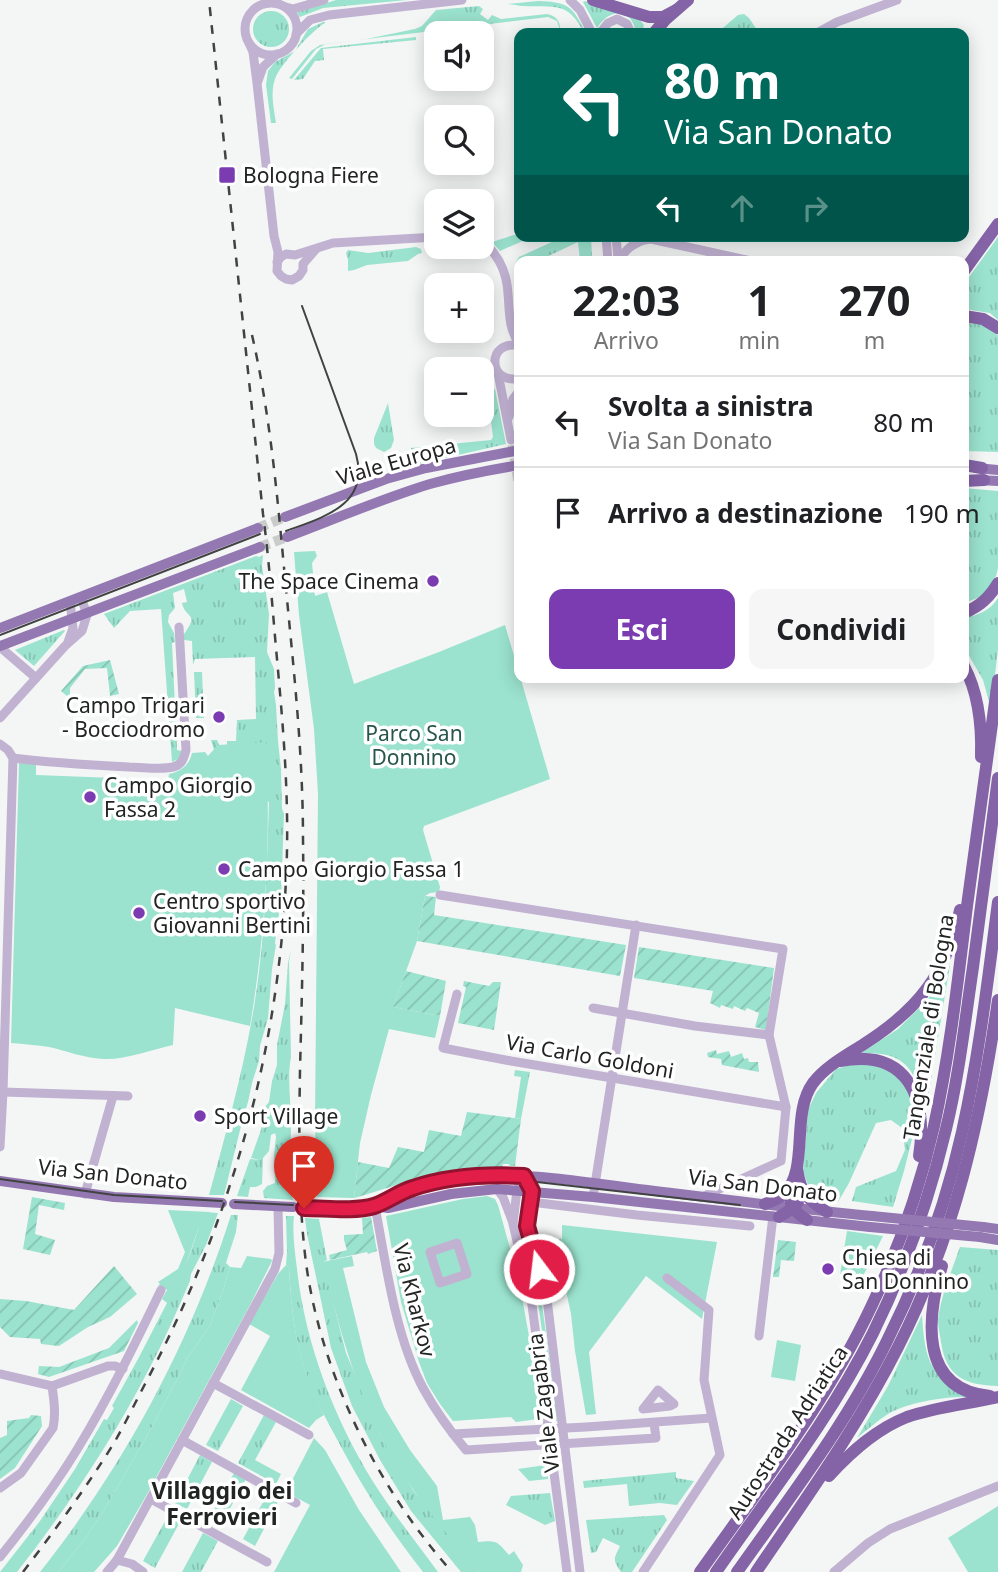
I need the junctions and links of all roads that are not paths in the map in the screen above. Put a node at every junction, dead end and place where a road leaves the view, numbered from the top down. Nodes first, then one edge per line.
1 (248, 0) edge
2 (262, 0) edge
3 (324, 0) edge
4 (462, 0) edge
5 (570, 0) edge
6 (593, 0) edge
7 (688, 0) edge
8 (897, 0) edge
9 (277, 4) junction
10 (676, 10) junction
11 (248, 15) junction
12 (590, 28) edge
13 (604, 28) edge
14 (629, 28) edge
15 (659, 28) edge
16 (826, 28) edge
17 (296, 34) junction
18 (249, 43) junction
19 (276, 54) junction
20 (257, 83) junction
21 (998, 224) edge
22 (424, 238) edge
23 (640, 242) edge
24 (665, 242) edge
25 (276, 243) junction
26 (316, 249) junction
27 (292, 254) junction
28 (494, 254) edge
29 (621, 256) edge
30 (728, 256) edge
31 (278, 262) junction
32 (303, 264) junction
33 (969, 264) edge
34 (969, 317) edge
35 (998, 328) edge
36 (511, 330) junction
37 (514, 335) edge
38 (514, 344) edge
39 (503, 347) junction
40 (498, 372) junction
41 (514, 378) edge
42 (514, 398) edge
43 (508, 420) junction
44 (511, 440) tunnel mouth
45 (514, 451) edge
46 (514, 467) edge
47 (969, 468) edge
48 (998, 470) edge
49 (983, 474) junction
50 (969, 478) edge
51 (998, 481) edge
52 (285, 517) tunnel mouth
53 (258, 528) tunnel mouth
54 (287, 537) tunnel mouth
55 (260, 547) tunnel mouth
56 (998, 583) edge
57 (81, 597) junction
58 (69, 601) junction
59 (969, 610) edge
60 (87, 613) junction
61 (72, 619) junction
62 (0, 628) edge
63 (179, 628) dead end
64 (0, 646) edge
65 (65, 646) junction
66 (36, 678) junction
67 (969, 678) edge
68 (998, 680) edge
69 (0, 718) edge
70 (0, 744) edge
71 (13, 758) junction
72 (998, 778) edge
73 (976, 839) junction
74 (440, 895) dead end
75 (998, 902) edge
76 (636, 925) junction
77 (457, 994) dead end
78 (998, 1000) edge
79 (593, 1008) dead end
80 (621, 1013) junction
81 (769, 1035) junction
82 (836, 1062) junction
83 (612, 1078) junction
84 (3, 1092) junction
85 (113, 1096) junction
86 (128, 1096) dead end
87 (786, 1107) junction
88 (0, 1147) edge
89 (524, 1176) junction
90 (0, 1181) edge
91 (595, 1184) junction
92 (795, 1185) junction
93 (497, 1189) junction
94 (517, 1190) junction
95 (961, 1190) junction
96 (85, 1194) junction
97 (531, 1197) junction
98 (593, 1197) junction
99 (702, 1197) junction
100 (222, 1203) dead end
101 (234, 1204) dead end
102 (765, 1204) junction
103 (375, 1206) junction
104 (278, 1207) junction
105 (793, 1208) junction
106 (827, 1212) junction
107 (776, 1216) junction
108 (807, 1220) junction
109 (871, 1221) junction
110 (513, 1224) junction
111 (750, 1226) dead end
112 (998, 1229) edge
113 (982, 1232) junction
114 (998, 1240) edge
115 (457, 1243) joint
116 (896, 1248) junction
117 (667, 1278) dead end
118 (161, 1290) dead end
119 (760, 1336) dead end
120 (123, 1369) junction
121 (0, 1374) edge
122 (213, 1383) junction
123 (52, 1386) junction
124 (998, 1397) edge
125 (711, 1418) junction
126 (654, 1423) junction
127 (549, 1429) junction
128 (564, 1429) junction
129 (453, 1434) junction
130 (309, 1435) dead end
131 (182, 1440) junction
132 (565, 1443) junction
133 (551, 1444) junction
134 (998, 1486) edge
135 (0, 1488) edge
136 (151, 1499) junction
137 (296, 1503) dead end
138 (786, 1527) junction
139 (0, 1557) edge
140 (117, 1560) junction
141 (267, 1562) dead end
142 (107, 1572) edge
143 (143, 1572) edge
144 (566, 1572) edge
145 (580, 1572) edge
146 (643, 1572) edge
147 (700, 1572) edge
148 (716, 1572) edge
149 (737, 1572) edge
150 (756, 1572) edge
151 (834, 1572) edge

1 - 11 street
2 - 9 street
3 - 9 street
4 - 17 street
5 - 12 street
6 - 10 highway
7 - 10 highway
8 - 16 street
9 - 11 street
9 - 17 street
10 - 15 highway
11 - 18 street
13 - 14 street
17 - 19 street
18 - 19 street
18 - 20 street
19 - 20 street
20 - 25 street
21 - 33 highway
22 - 26 street
23 - 29 street
24 - 30 street
25 - 27 street
25 - 31 street
26 - 27 street
26 - 32 street
27 - 31 street
27 - 32 street
28 - 36 street
31 - 32 street
34 - 35 highway
36 - 37 street
36 - 39 street
38 - 39 street
39 - 40 street
40 - 41 street
40 - 43 street
42 - 43 street
43 - 44 street
45 - 52 main road, Viale Europa
46 - 54 main road, Viale Europa
47 - 49 highway
48 - 49 main road
49 - 50 highway
49 - 51 main road
53 - 57 main road
55 - 60 main road
56 - 59 highway
57 - 58 main road
57 - 60 street
58 - 61 street
58 - 62 main road
60 - 61 main road
60 - 65 street
61 - 64 main road
61 - 65 street
63 - 71 street
64 - 66 street
65 - 66 street
66 - 69 street
67 - 73 highway
68 - 73 highway, Tangenziale di Bologna
70 - 71 street
71 - 84 street
72 - 148 highway, Autostrada Adriatica
73 - 82 highway
73 - 116 highway, Tangenziale di Bologna
74 - 76 street
75 - 149 highway, Autostrada Adriatica
76 - 80 street
76 - 81 street
77 - 83 street, Via Carlo Goldoni
78 - 95 highway
79 - 80 street
80 - 81 street
80 - 83 street
81 - 87 street
82 - 92 highway
82 - 116 highway
83 - 87 street, Via Carlo Goldoni
83 - 91 street
84 - 85 street
84 - 88 street
85 - 86 street
85 - 96 street
87 - 99 street
89 - 91 main road, Via San Donato
89 - 94 street
89 - 97 street
89 - 103 main road, Via San Donato
90 - 96 main road, Via San Donato
91 - 98 street
91 - 99 main road, Via San Donato
92 - 102 highway
92 - 105 highway
92 - 106 highway
93 - 94 main road, Via San Donato
93 - 103 main road, Via San Donato
93 - 110 street, Viale Zagabria
94 - 97 main road, Via San Donato
94 - 110 street, Viale Zagabria
95 - 124 highway
95 - 138 highway
96 - 100 main road, Via San Donato
97 - 98 main road, Via San Donato
97 - 111 street, Via San Donato
97 - 128 street, Viale Zagabria
98 - 107 main road, Via San Donato
99 - 102 main road, Via San Donato
101 - 104 main road, Via San Donato
102 - 105 main road, Via San Donato
103 - 104 main road, Via San Donato
103 - 129 street, Via Kharkov
104 - 122 street
105 - 106 main road, Via San Donato
105 - 107 highway
105 - 108 highway
106 - 109 main road, Via San Donato
107 - 108 main road, Via San Donato
107 - 119 street
108 - 109 main road, Via San Donato
109 - 113 main road, Via San Donato, bridge
110 - 127 street, Viale Zagabria
112 - 113 main road, Via San Donato
113 - 114 main road, Via San Donato
115 - 115 street
116 - 147 highway, Tangenziale di Bologna
117 - 125 street
118 - 120 street
120 - 123 street
120 - 139 street
121 - 123 street
122 - 130 street
122 - 131 street
123 - 135 street
124 - 138 highway
125 - 126 street
125 - 146 street
126 - 128 street
126 - 132 street
127 - 128 street
127 - 129 street
127 - 133 street, Viale Zagabria
128 - 132 street, Viale Zagabria
129 - 133 street, Via Kharkov
131 - 136 street
131 - 137 street
132 - 133 street
132 - 145 street, Viale Zagabria
133 - 144 street, Viale Zagabria
134 - 151 street
136 - 140 street
136 - 141 street
138 - 150 highway
140 - 142 street
140 - 143 street

